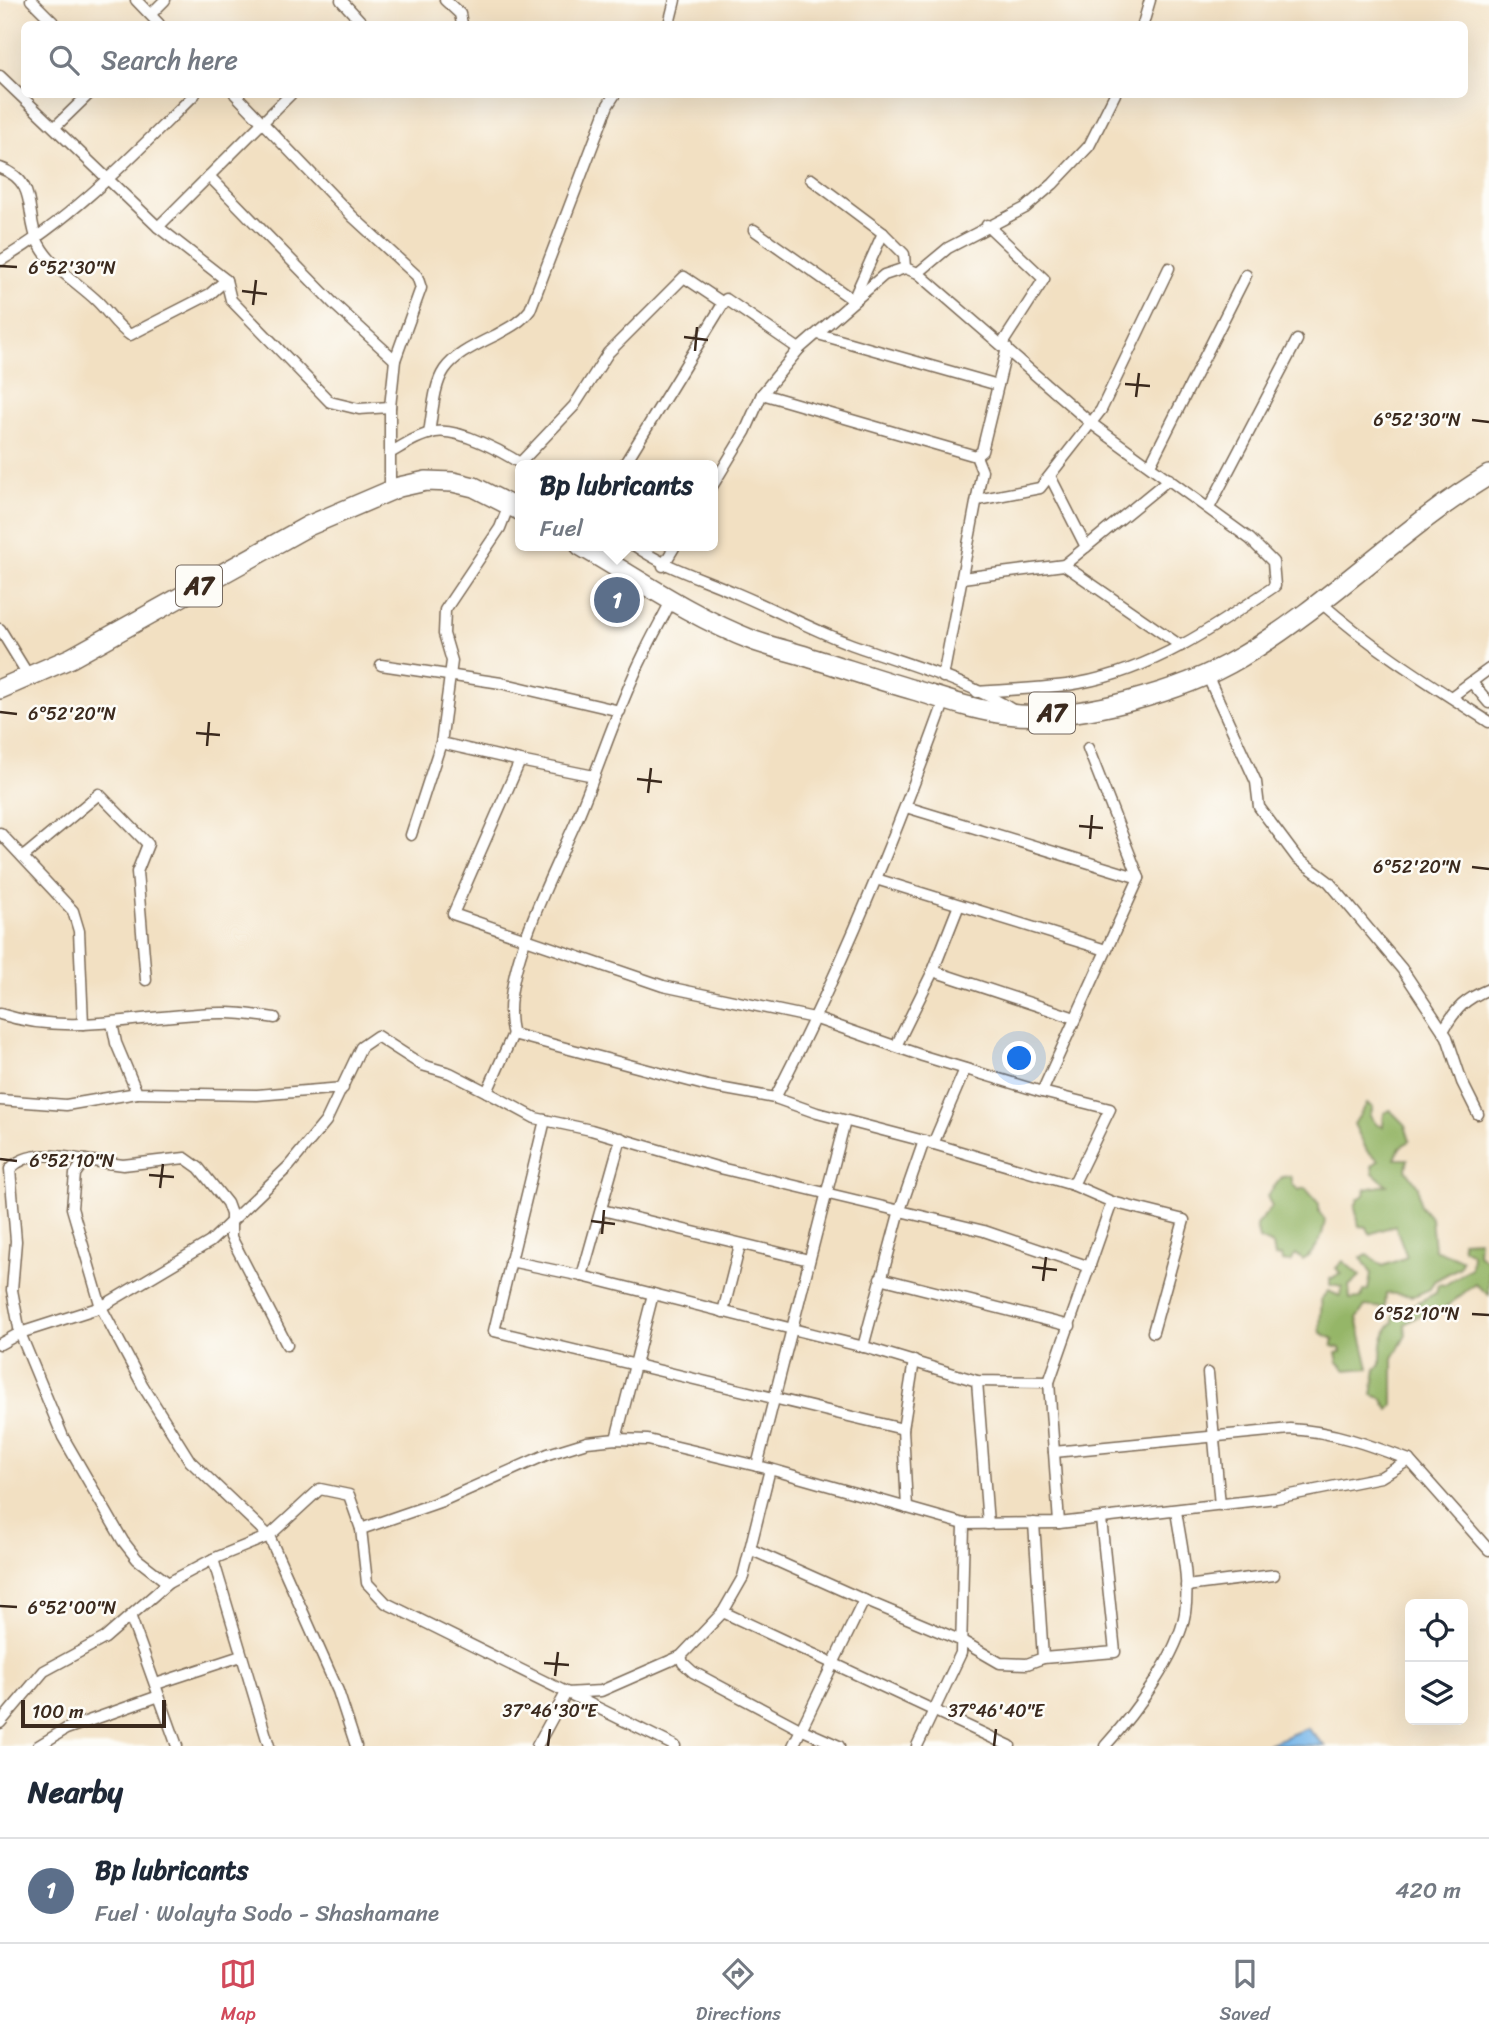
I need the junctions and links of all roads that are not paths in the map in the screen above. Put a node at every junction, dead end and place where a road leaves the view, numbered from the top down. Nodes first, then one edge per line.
1 (31, 0) edge
2 (136, 0) edge
3 (165, 0) edge
4 (341, 0) edge
5 (445, 0) edge
6 (675, 0) edge
7 (1150, 0) edge
8 (151, 14) junction
9 (52, 21) edge
10 (157, 21) edge
11 (360, 21) edge
12 (461, 21) edge
13 (671, 21) edge
14 (1144, 21) edge
15 (0, 76) edge
16 (21, 95) edge
17 (24, 98) edge
18 (85, 98) edge
19 (191, 98) edge
20 (239, 98) edge
21 (287, 98) edge
22 (612, 98) edge
23 (1113, 98) edge
24 (262, 124) junction
25 (55, 127) junction
26 (1, 169) edge
27 (209, 176) junction
28 (109, 178) junction
29 (811, 179) dead end
30 (987, 225) junction
31 (158, 227) junction
32 (754, 230) dead end
33 (883, 233) junction
34 (37, 240) junction
35 (0, 261) edge
36 (905, 268) junction
37 (1169, 268) dead end
38 (918, 273) junction
39 (1246, 275) dead end
40 (226, 280) junction
41 (853, 300) junction
42 (723, 303) junction
43 (818, 334) junction
44 (1297, 340) dead end
45 (1004, 346) junction
46 (799, 349) junction
47 (395, 360) junction
48 (998, 386) junction
49 (762, 394) junction
50 (390, 407) junction
51 (1092, 424) junction
52 (429, 434) junction
53 (390, 453) junction
54 (976, 456) junction
55 (525, 460) edge
56 (627, 460) edge
57 (515, 461) edge
58 (1150, 465) junction
59 (1489, 475) edge
60 (1050, 476) junction
61 (718, 477) edge
62 (1169, 479) junction
63 (395, 489) junction
64 (976, 500) junction
65 (515, 508) edge
66 (1209, 508) junction
67 (1086, 547) junction
68 (589, 551) edge
69 (642, 551) edge
70 (672, 551) edge
71 (1064, 565) junction
72 (663, 566) junction
73 (962, 578) junction
74 (672, 599) junction
75 (1320, 601) junction
76 (0, 629) edge
77 (1181, 646) junction
78 (381, 665) dead end
79 (1489, 669) edge
80 (451, 674) junction
81 (1207, 674) junction
82 (943, 677) junction
83 (30, 678) junction
84 (1473, 684) junction
85 (0, 689) edge
86 (977, 692) junction
87 (1451, 697) junction
88 (945, 700) junction
89 (1489, 703) edge
90 (620, 711) junction
91 (1020, 714) junction
92 (1489, 722) edge
93 (441, 743) junction
94 (1088, 748) dead end
95 (520, 761) junction
96 (594, 776) junction
97 (906, 807) junction
98 (0, 833) edge
99 (411, 835) dead end
100 (23, 858) junction
101 (1139, 878) junction
102 (876, 879) junction
103 (959, 905) junction
104 (526, 941) junction
105 (1106, 950) junction
106 (933, 971) junction
107 (146, 981) dead end
108 (1489, 989) edge
109 (0, 1014) edge
110 (275, 1018) dead end
111 (814, 1018) junction
112 (1075, 1018) junction
113 (112, 1023) junction
114 (83, 1024) junction
115 (1443, 1031) junction
116 (513, 1034) junction
117 (896, 1046) junction
118 (965, 1069) junction
119 (343, 1088) junction
120 (1041, 1092) junction
121 (136, 1093) junction
122 (487, 1093) junction
123 (775, 1098) junction
124 (0, 1100) edge
125 (1478, 1114) dead end
126 (545, 1120) junction
127 (845, 1121) junction
128 (621, 1138) junction
129 (929, 1143) junction
130 (85, 1160) junction
131 (1073, 1185) junction
132 (826, 1193) junction
133 (1112, 1202) junction
134 (602, 1210) junction
135 (900, 1210) junction
136 (230, 1224) junction
137 (740, 1245) junction
138 (809, 1260) junction
139 (510, 1261) junction
140 (1090, 1267) junction
141 (582, 1276) junction
142 (880, 1278) junction
143 (653, 1294) junction
144 (101, 1307) junction
145 (723, 1312) junction
146 (1070, 1326) junction
147 (791, 1329) junction
148 (1153, 1332) dead end
149 (20, 1334) junction
150 (0, 1344) edge
151 (287, 1345) dead end
152 (863, 1347) junction
153 (914, 1361) junction
154 (634, 1365) junction
155 (1208, 1373) dead end
156 (977, 1381) junction
157 (1049, 1382) junction
158 (774, 1399) junction
159 (902, 1429) junction
160 (1213, 1436) junction
161 (616, 1439) junction
162 (1054, 1451) junction
163 (1409, 1460) junction
164 (757, 1466) junction
165 (770, 1469) junction
166 (1220, 1505) junction
167 (907, 1508) junction
168 (1176, 1511) junction
169 (1101, 1519) junction
170 (1034, 1523) junction
171 (1059, 1523) junction
172 (964, 1524) junction
173 (988, 1524) junction
174 (361, 1530) junction
175 (269, 1535) junction
176 (752, 1550) junction
177 (1489, 1550) edge
178 (213, 1559) junction
179 (1274, 1575) dead end
180 (168, 1583) junction
181 (1186, 1586) junction
182 (864, 1600) junction
183 (723, 1612) junction
184 (131, 1618) junction
185 (962, 1641) junction
186 (241, 1656) junction
187 (681, 1656) junction
188 (1044, 1658) junction
189 (832, 1664) junction
190 (156, 1684) junction
191 (566, 1693) junction
192 (159, 1696) junction
193 (934, 1712) junction
194 (0, 1723) edge
195 (801, 1729) junction
196 (38, 1746) edge
197 (177, 1746) edge
198 (269, 1746) edge
199 (356, 1746) edge
200 (537, 1746) edge
201 (675, 1746) edge
202 (793, 1746) edge
203 (839, 1746) edge
204 (917, 1746) edge
205 (1010, 1746) edge
206 (1105, 1746) edge

1 - 9 street
2 - 8 street
3 - 8 street
4 - 11 street
5 - 12 street
6 - 13 street
7 - 14 street
8 - 10 street
15 - 16 street
17 - 25 street
18 - 25 street
19 - 28 street
20 - 24 street
21 - 24 street
22 - 52 street
23 - 30 street
24 - 27 street
24 - 47 street
25 - 28 street
26 - 34 street
27 - 31 street
27 - 47 street
28 - 31 street
28 - 34 street
29 - 33 street
30 - 38 street
30 - 45 street
31 - 40 street
32 - 41 street
33 - 36 street
33 - 41 street
34 - 35 street
34 - 40 street
36 - 38 street
36 - 41 street
37 - 51 street
38 - 45 street
39 - 58 street
40 - 50 street
41 - 43 street
42 - 46 street
42 - 55 street
42 - 56 street
43 - 46 street
43 - 48 street
44 - 66 street
45 - 48 street
45 - 51 street
46 - 49 street
47 - 50 street
48 - 54 street
49 - 54 street
49 - 61 street
50 - 53 street
51 - 58 street
51 - 60 street
52 - 53 street
52 - 57 street
53 - 63 street
54 - 64 street
58 - 62 street
59 - 75 highway, A7
60 - 64 street
60 - 67 street
62 - 66 street
62 - 67 street
63 - 65 highway, A7
63 - 83 highway, A7
64 - 73 street
65 - 80 street
66 - 77 street
67 - 71 street
68 - 74 highway, A7
69 - 72 street
70 - 72 street
71 - 73 street
71 - 77 street
72 - 82 street
73 - 82 street
74 - 88 highway, A7
74 - 90 street
75 - 81 highway, A7
75 - 87 street
76 - 83 street
77 - 86 street
78 - 80 street
79 - 84 street
80 - 90 street
80 - 93 street
81 - 91 highway, A7
81 - 115 street
82 - 86 street
83 - 85 highway, A7
84 - 87 street
84 - 89 street
86 - 91 street
87 - 92 street
88 - 91 highway, A7
88 - 97 street
90 - 96 street
93 - 95 street
93 - 99 street
94 - 101 street
95 - 96 street
95 - 104 street
96 - 104 street
97 - 101 street
97 - 102 street
98 - 100 street
100 - 107 street
100 - 114 street
101 - 105 street
102 - 103 street
102 - 111 street
103 - 105 street
103 - 106 street
104 - 111 street
104 - 116 street
105 - 112 street
106 - 112 street
106 - 117 street
108 - 115 street
109 - 114 street
110 - 113 street
111 - 117 street
111 - 123 street
112 - 120 street
113 - 114 street
113 - 121 street
115 - 125 street
116 - 122 street
116 - 123 street
117 - 118 street
118 - 120 street
118 - 129 street
119 - 121 street
119 - 122 street
119 - 136 street
120 - 131 street
121 - 124 street
122 - 126 street
123 - 127 street
126 - 128 street
126 - 139 street
127 - 129 street
127 - 132 street
128 - 132 street
128 - 134 street
129 - 131 street
129 - 135 street
130 - 136 street
130 - 144 street
130 - 149 street
131 - 133 street
132 - 135 street
132 - 138 street
133 - 140 street
133 - 148 street
134 - 137 street
134 - 141 street
135 - 140 street
135 - 142 street
136 - 144 street
136 - 151 street
137 - 138 street
137 - 145 street
138 - 147 street
139 - 141 street
139 - 154 street
140 - 146 street
141 - 143 street
142 - 146 street
142 - 152 street
143 - 145 street
143 - 154 street
144 - 149 street
144 - 175 street
145 - 147 street
146 - 157 street
147 - 152 street
147 - 158 street
149 - 150 street
149 - 180 street
152 - 153 street
153 - 156 street
153 - 159 street
154 - 158 street
154 - 161 street
155 - 160 street
156 - 157 street
156 - 173 street
157 - 162 street
158 - 159 street
158 - 164 street
159 - 167 street
160 - 162 street
160 - 163 street
160 - 166 street
161 - 164 street
161 - 174 street
162 - 171 street
163 - 166 street
163 - 177 street
164 - 165 street
165 - 167 street
165 - 176 street
166 - 168 street
167 - 172 street
168 - 169 street
168 - 181 street
169 - 171 street
169 - 188 street
170 - 171 street
170 - 173 street
170 - 188 street
172 - 173 street
172 - 185 street
174 - 175 street
174 - 191 street
175 - 178 street
175 - 199 street
176 - 182 street
176 - 183 street
178 - 180 street
178 - 186 street
179 - 181 street
180 - 184 street
181 - 206 street
182 - 185 street
182 - 189 street
183 - 187 street
183 - 189 street
184 - 190 street
184 - 194 street
185 - 188 street
185 - 193 street
186 - 190 street
186 - 198 street
187 - 191 street
187 - 195 street
189 - 193 street
189 - 195 street
190 - 192 street
191 - 200 street
191 - 201 street
192 - 196 street
192 - 197 street
193 - 204 street
193 - 205 street
195 - 202 street
195 - 203 street

